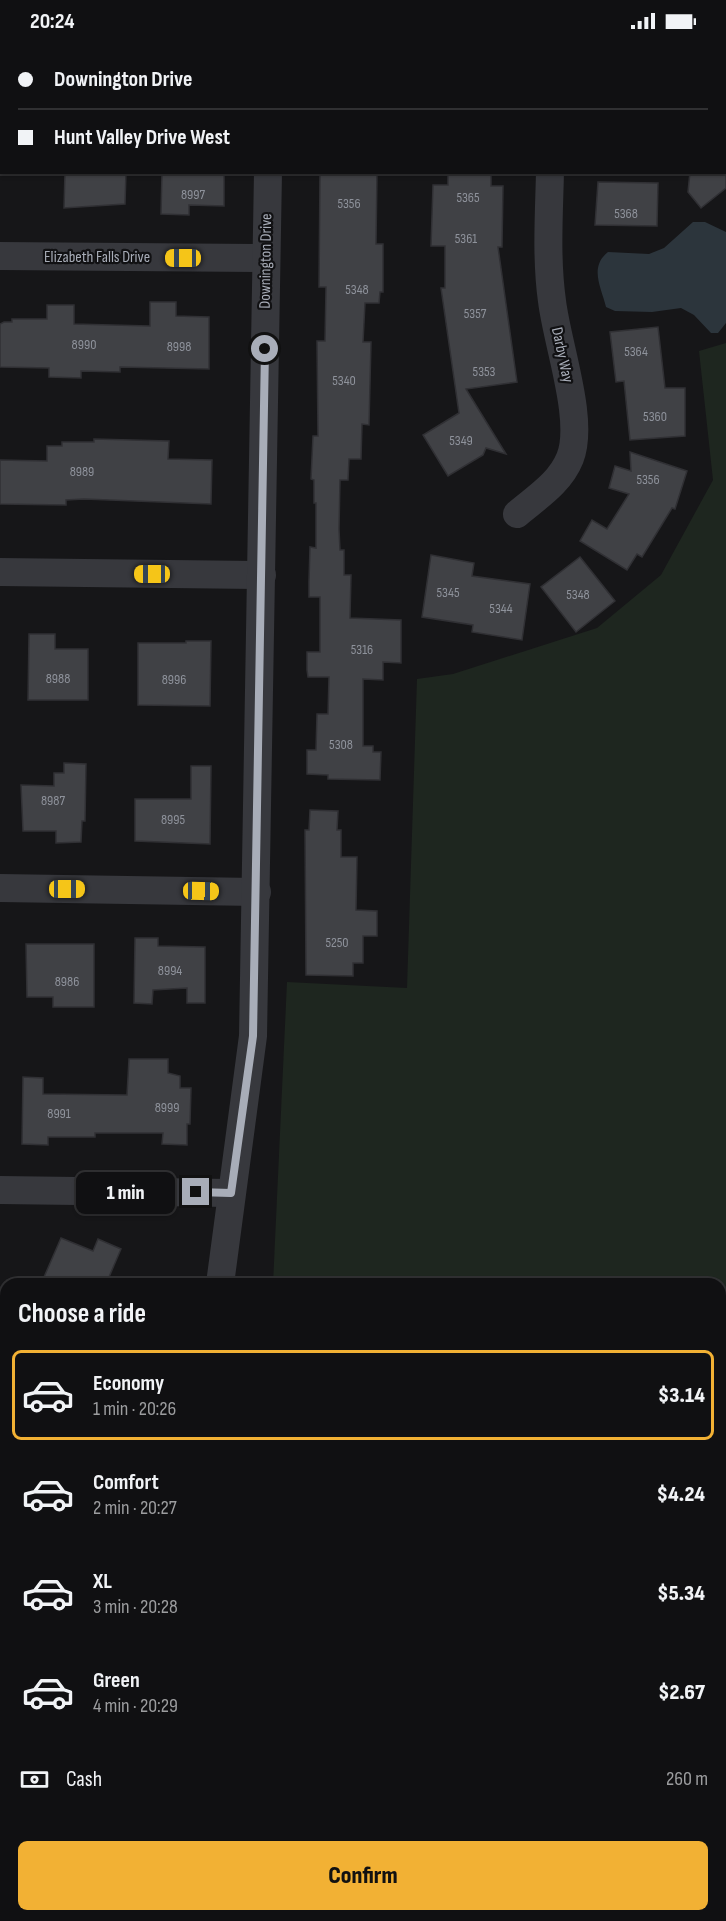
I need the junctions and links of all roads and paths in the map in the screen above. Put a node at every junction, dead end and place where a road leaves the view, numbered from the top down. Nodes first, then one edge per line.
1 (268, 174) edge
2 (550, 174) edge
3 (0, 256) edge
4 (266, 258) junction
5 (517, 514) dead end
6 (0, 572) edge
7 (262, 575) junction
8 (0, 888) edge
9 (257, 892) junction
10 (0, 1190) edge
11 (231, 1193) junction
12 (221, 1278) edge

1 - 4 street, Downington Drive
2 - 5 street, Darby Way
3 - 4 street, Elizabeth Falls Drive
4 - 7 street, Downington Drive
6 - 7 street
7 - 9 street, Downington Drive
8 - 9 street
9 - 11 street, Downington Drive
10 - 11 street
11 - 12 street, Downington Drive

